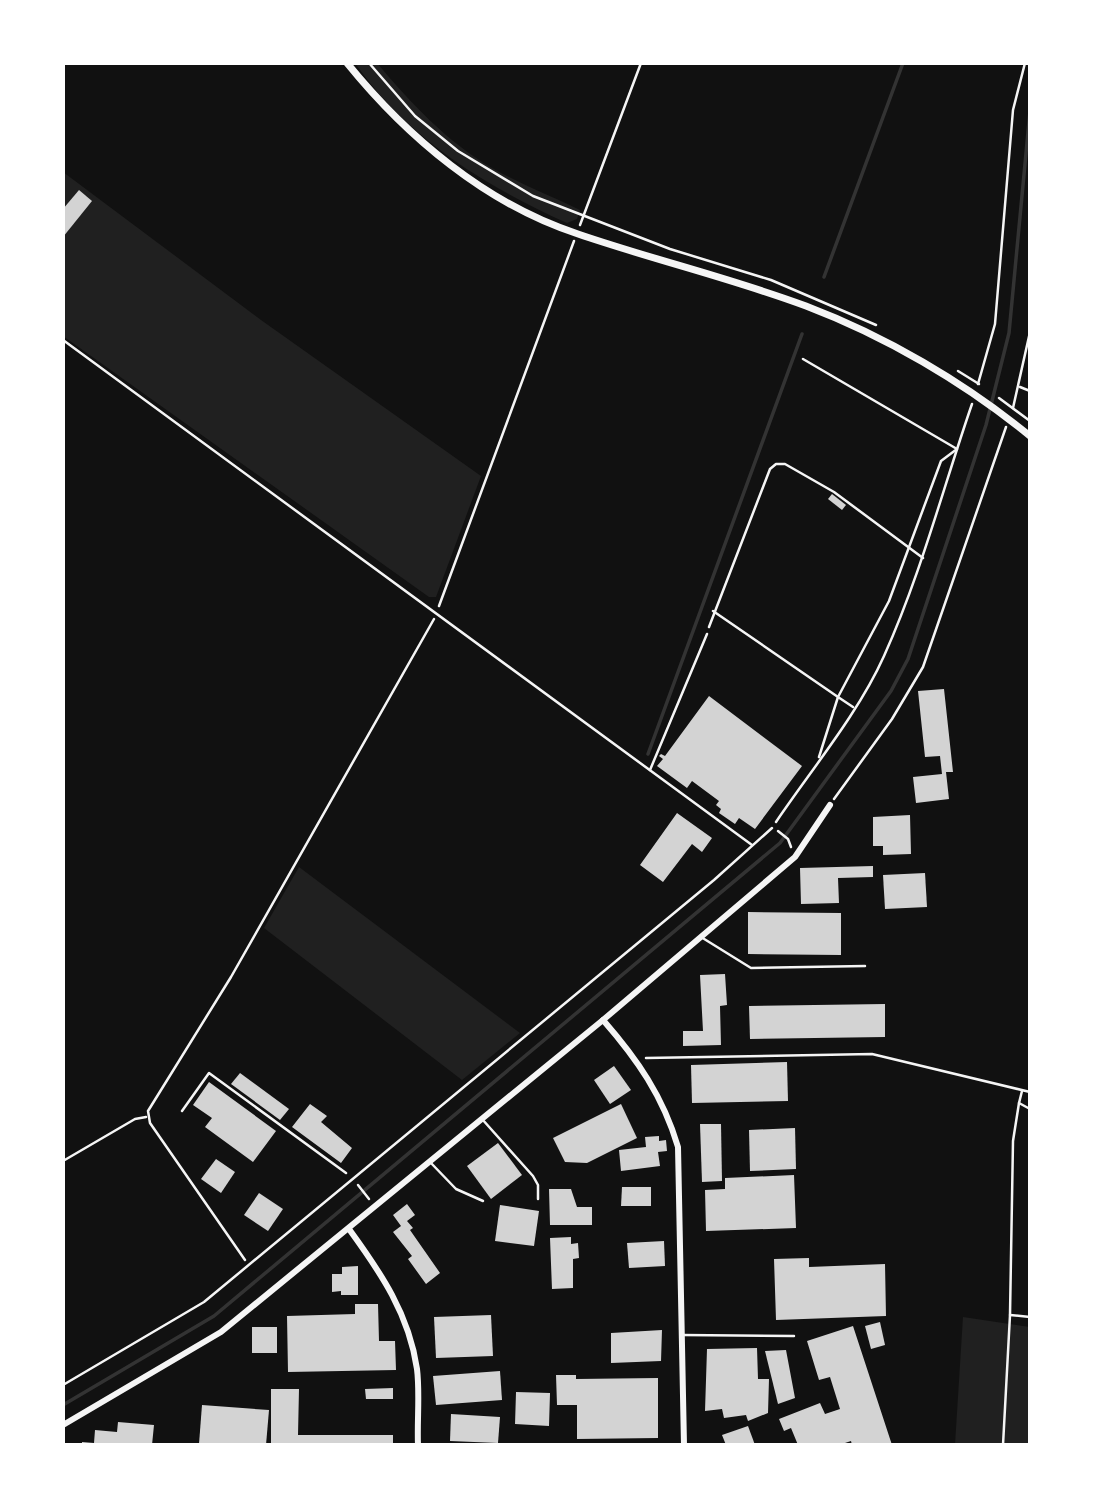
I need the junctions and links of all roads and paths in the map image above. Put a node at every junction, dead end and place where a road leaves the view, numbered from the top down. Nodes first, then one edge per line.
1 (347, 63) edge
2 (369, 63) edge
3 (641, 63) edge
4 (1025, 63) edge
5 (584, 217) junction
6 (577, 234) junction
7 (880, 326) dead end
8 (1030, 332) edge
9 (63, 340) edge
10 (803, 359) dead end
11 (956, 369) dead end
12 (966, 375) dead end
13 (1020, 387) junction
14 (1030, 391) edge
15 (1012, 411) dead end
16 (1021, 414) dead end
17 (1030, 421) edge
18 (1007, 423) dead end
19 (1030, 436) edge
20 (957, 449) junction
21 (909, 549) junction
22 (923, 558) junction
23 (713, 611) junction
24 (437, 612) junction
25 (707, 634) joint
26 (838, 697) junction
27 (853, 708) junction
28 (818, 760) junction
29 (650, 771) junction
30 (830, 805) joint
31 (772, 828) joint
32 (777, 831) dead end
33 (788, 839) dead end
34 (753, 846) junction
35 (701, 937) junction
36 (865, 966) dead end
37 (603, 1020) junction
38 (636, 1058) junction
39 (1022, 1091) junction
40 (1030, 1093) edge
41 (1019, 1103) junction
42 (1030, 1109) edge
43 (182, 1111) dead end
44 (147, 1117) junction
45 (482, 1119) junction
46 (63, 1161) edge
47 (430, 1162) junction
48 (353, 1179) junction
49 (359, 1185) dead end
50 (368, 1197) dead end
51 (538, 1199) dead end
52 (483, 1201) dead end
53 (349, 1229) junction
54 (249, 1266) junction
55 (1010, 1315) junction
56 (1030, 1317) edge
57 (681, 1335) junction
58 (794, 1336) dead end
59 (63, 1385) edge
60 (63, 1424) edge
61 (418, 1445) edge
62 (684, 1445) edge
63 (1003, 1445) edge

1 - 6 street
2 - 5 path
3 - 5 path
4 - 20 path
5 - 6 path
5 - 7 path
6 - 19 street
6 - 24 path
8 - 13 path
9 - 24 lane
10 - 20 path
11 - 12 path
13 - 14 path
13 - 15 path
16 - 17 path
18 - 30 path
20 - 21 path
20 - 22 path
21 - 22 path
21 - 23 path
21 - 26 path
22 - 27 path
23 - 25 path
23 - 26 path
24 - 29 lane
24 - 44 path
25 - 29 lane
26 - 27 path
26 - 28 path
27 - 28 path
28 - 31 path
29 - 34 lane
30 - 35 street
31 - 34 lane
32 - 33 path
34 - 48 lane
35 - 36 lane
35 - 37 street
37 - 38 street
37 - 45 street
38 - 39 path
38 - 57 street
39 - 40 path
39 - 41 path
41 - 42 path
41 - 55 path
43 - 48 path
44 - 46 path
44 - 54 path
45 - 47 street
45 - 51 lane
47 - 52 lane
47 - 53 street
48 - 54 lane
49 - 50 path
53 - 60 street
53 - 61 street
54 - 59 lane
55 - 56 path
55 - 63 path
57 - 58 lane
57 - 62 street

